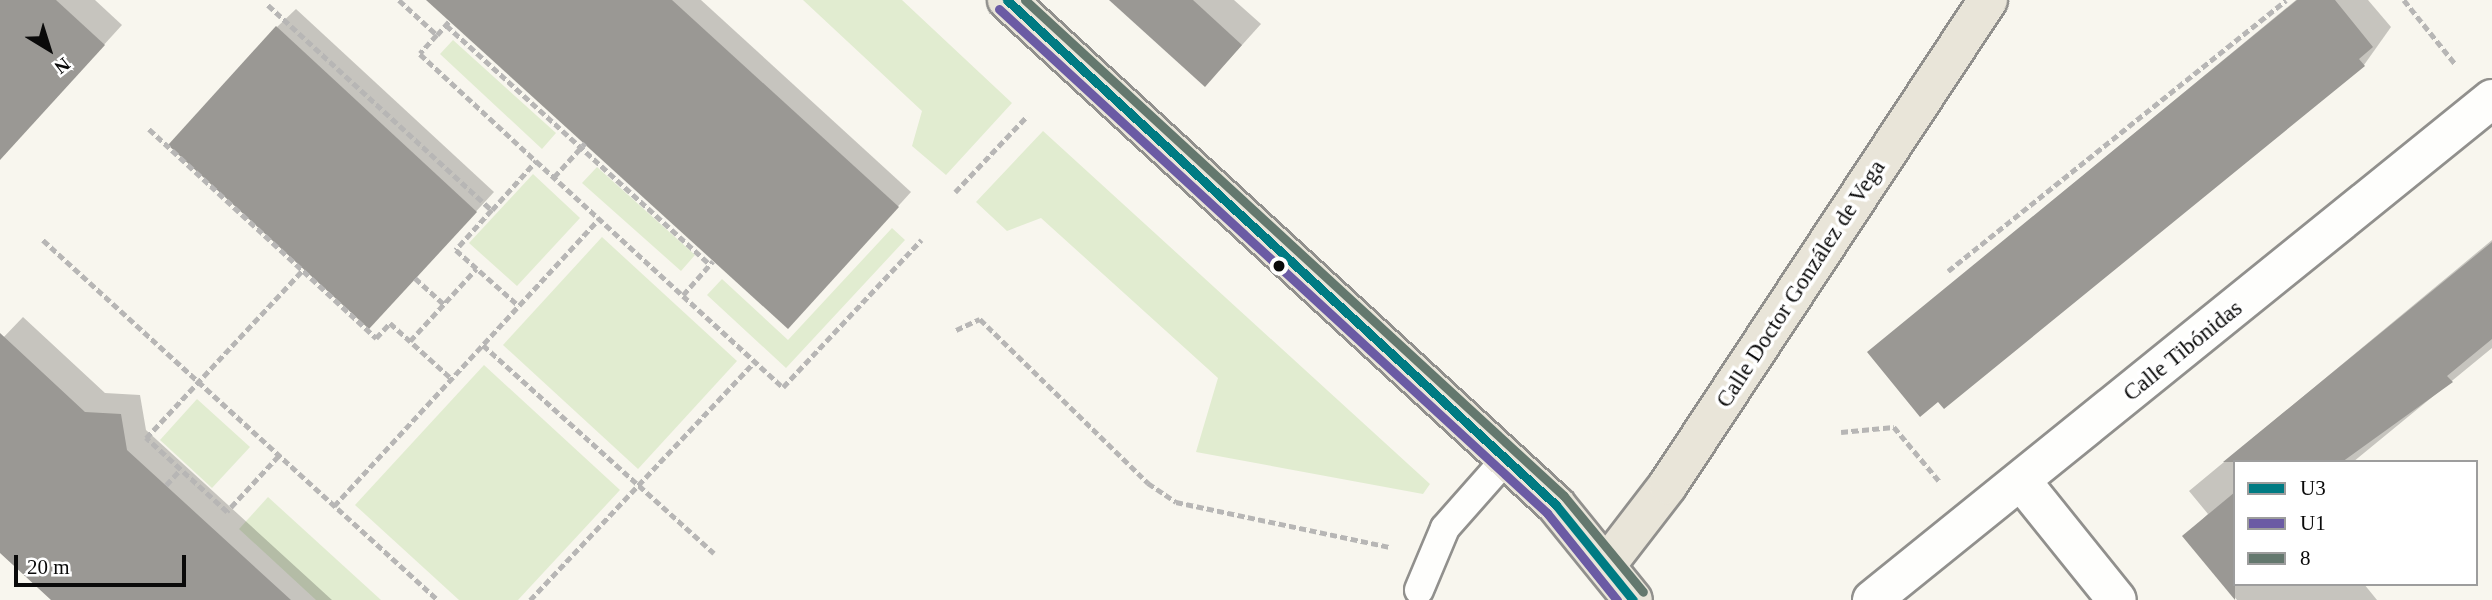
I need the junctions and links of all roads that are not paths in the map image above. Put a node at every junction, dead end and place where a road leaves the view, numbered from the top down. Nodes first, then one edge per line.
1 (1007, 0) edge
2 (1988, 0) edge
3 (2479, 88) edge
4 (1506, 459) junction
5 (2022, 482) junction
6 (1608, 563) junction
7 (1419, 590) dead end
8 (1633, 600) edge
9 (1872, 600) edge
10 (2117, 600) edge

1 - 4 main road
2 - 6 main road, Calle Doctor González de Vega
3 - 5 street, Calle Tibónidas
4 - 6 main road
4 - 7 lane
5 - 9 street, Calle Tibónidas
5 - 10 street
6 - 8 main road

